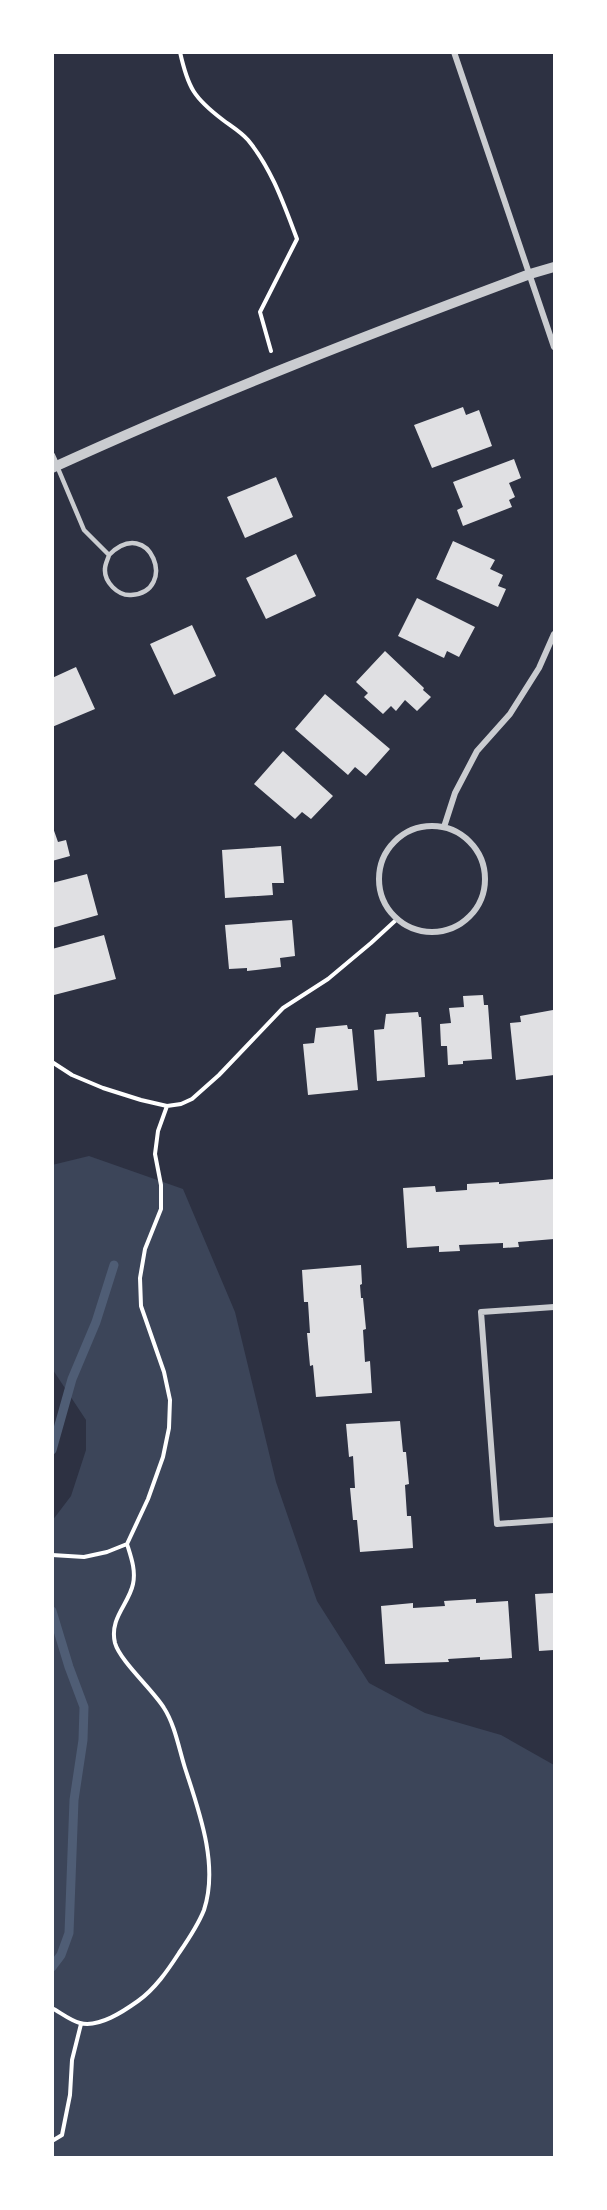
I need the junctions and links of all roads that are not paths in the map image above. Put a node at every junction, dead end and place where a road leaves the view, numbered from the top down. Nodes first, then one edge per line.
1 (454, 52) edge
2 (555, 267) edge
3 (530, 274) junction
4 (555, 347) edge
5 (54, 463) edge
6 (109, 555) junction
7 (555, 634) edge
8 (444, 827) junction
9 (555, 1307) edge
10 (555, 1520) edge

1 - 3 street
2 - 3 street
3 - 4 street
3 - 5 street
5 - 6 lane
6 - 6 lane
7 - 8 street
8 - 8 street
9 - 10 street

